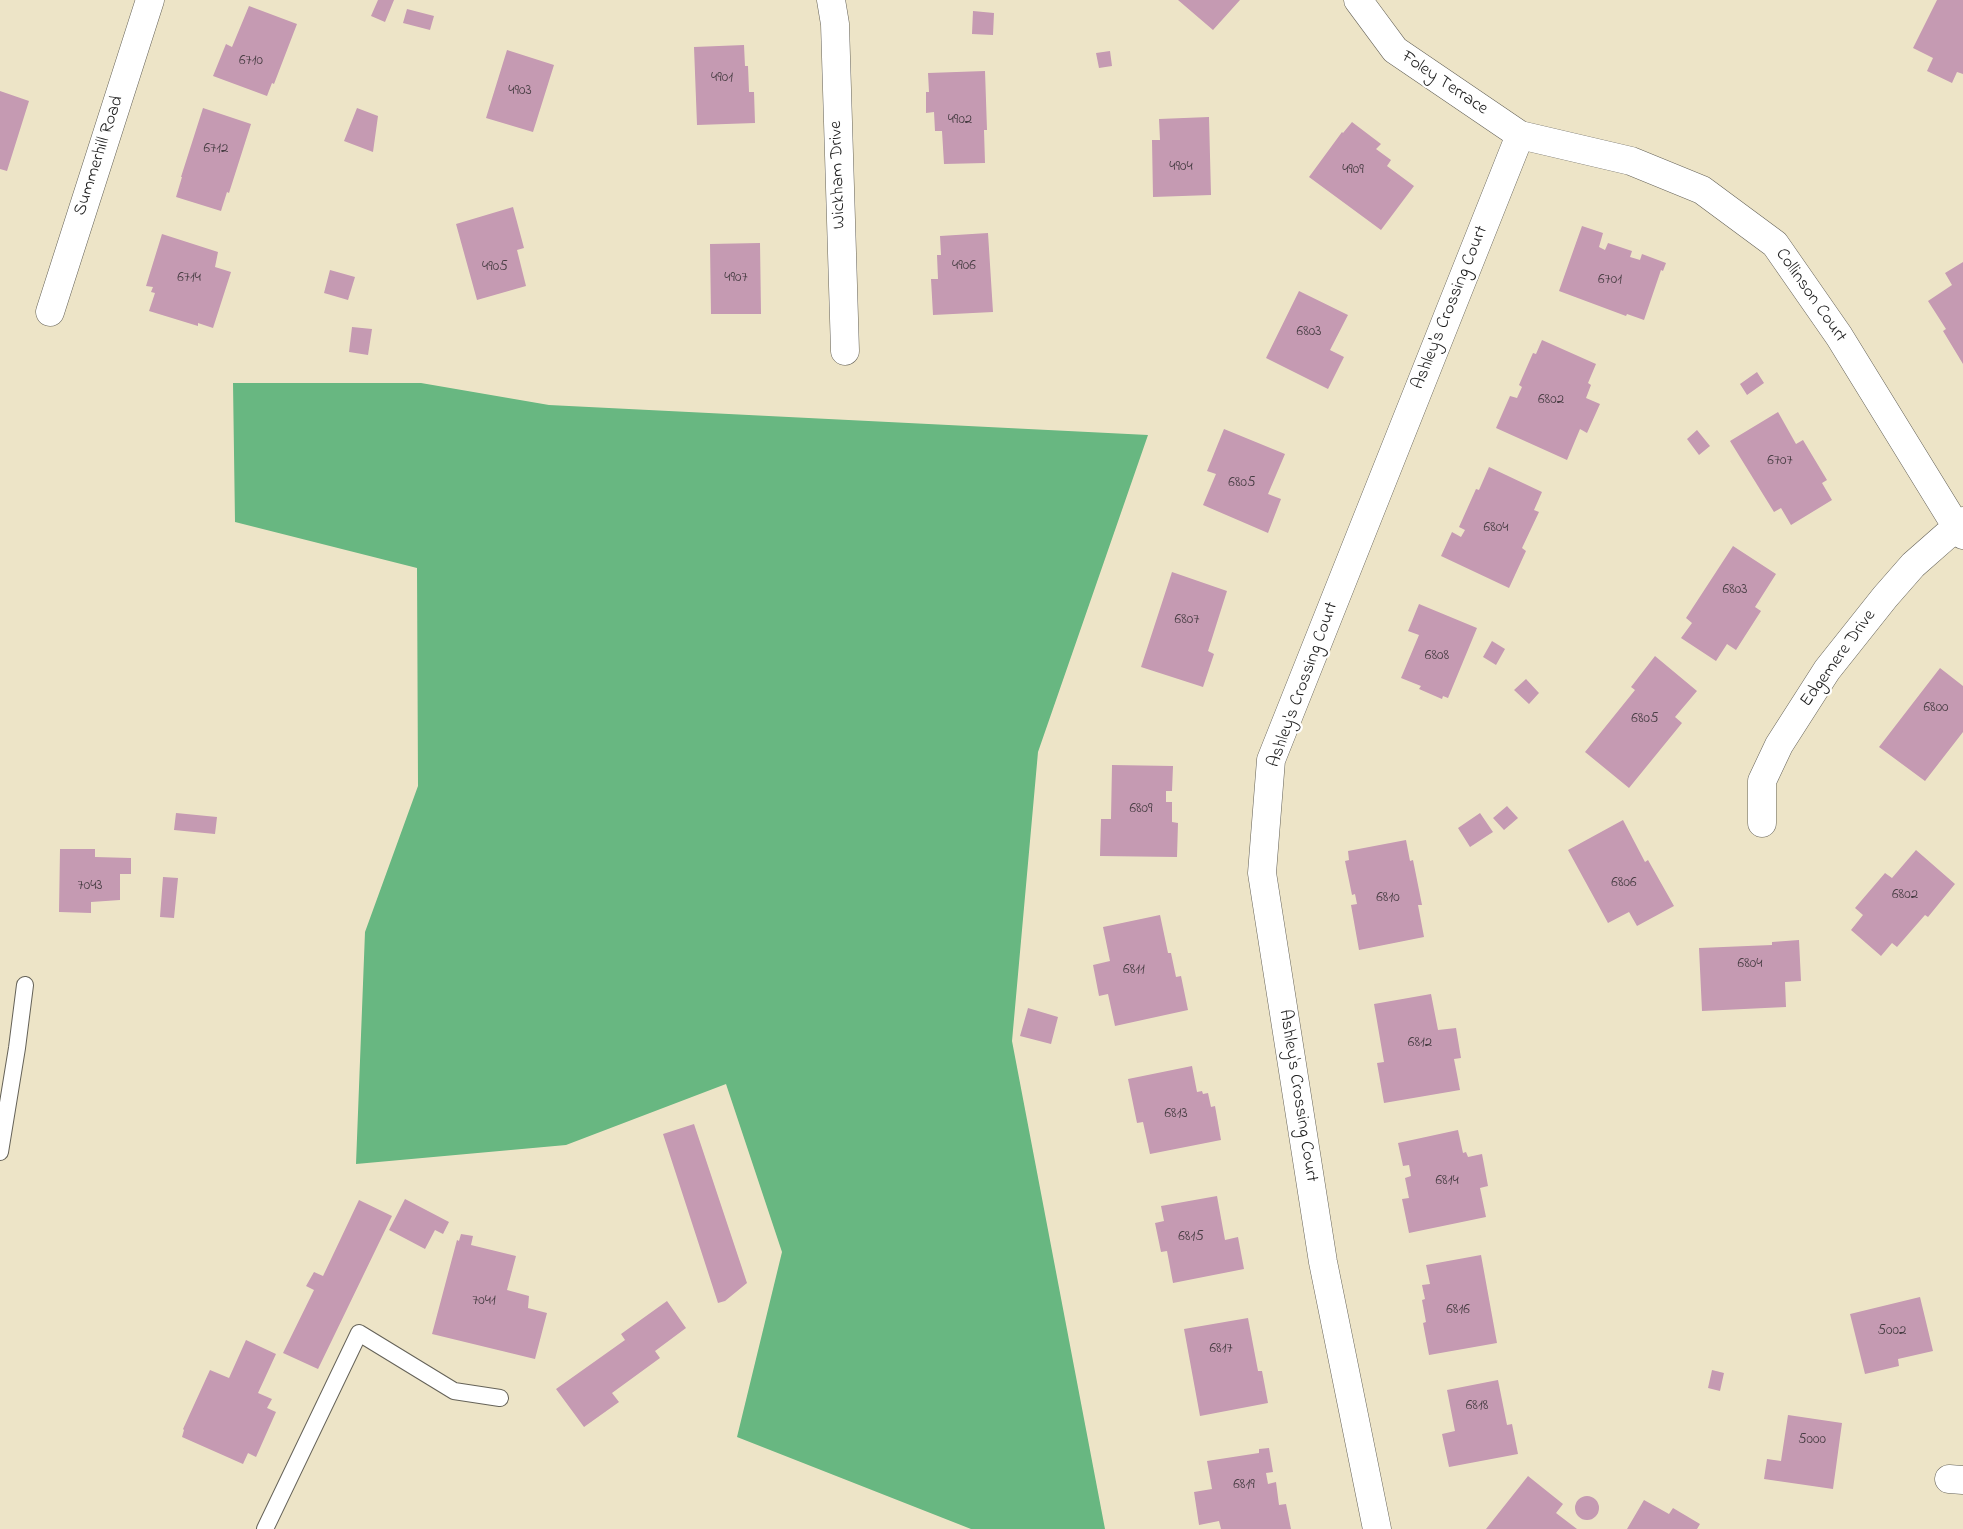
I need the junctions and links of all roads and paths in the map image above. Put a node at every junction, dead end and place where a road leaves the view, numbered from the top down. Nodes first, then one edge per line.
1 (150, 0) edge
2 (831, 0) edge
3 (1358, 0) edge
4 (1520, 135) junction
5 (50, 312) dead end
6 (845, 351) dead end
7 (1961, 527) edge
8 (1762, 823) dead end
9 (25, 985) dead end
10 (0, 1152) edge
11 (500, 1398) dead end
12 (266, 1529) edge
13 (1377, 1529) edge

1 - 5 street, Summerhill Road
2 - 6 street, Wickham Drive
3 - 4 street, Foley Terrace
4 - 7 street, Collinson Court
4 - 13 street, Ashley's Crossing Court
7 - 8 street, Edgemere Drive
9 - 10 lane
11 - 12 lane

